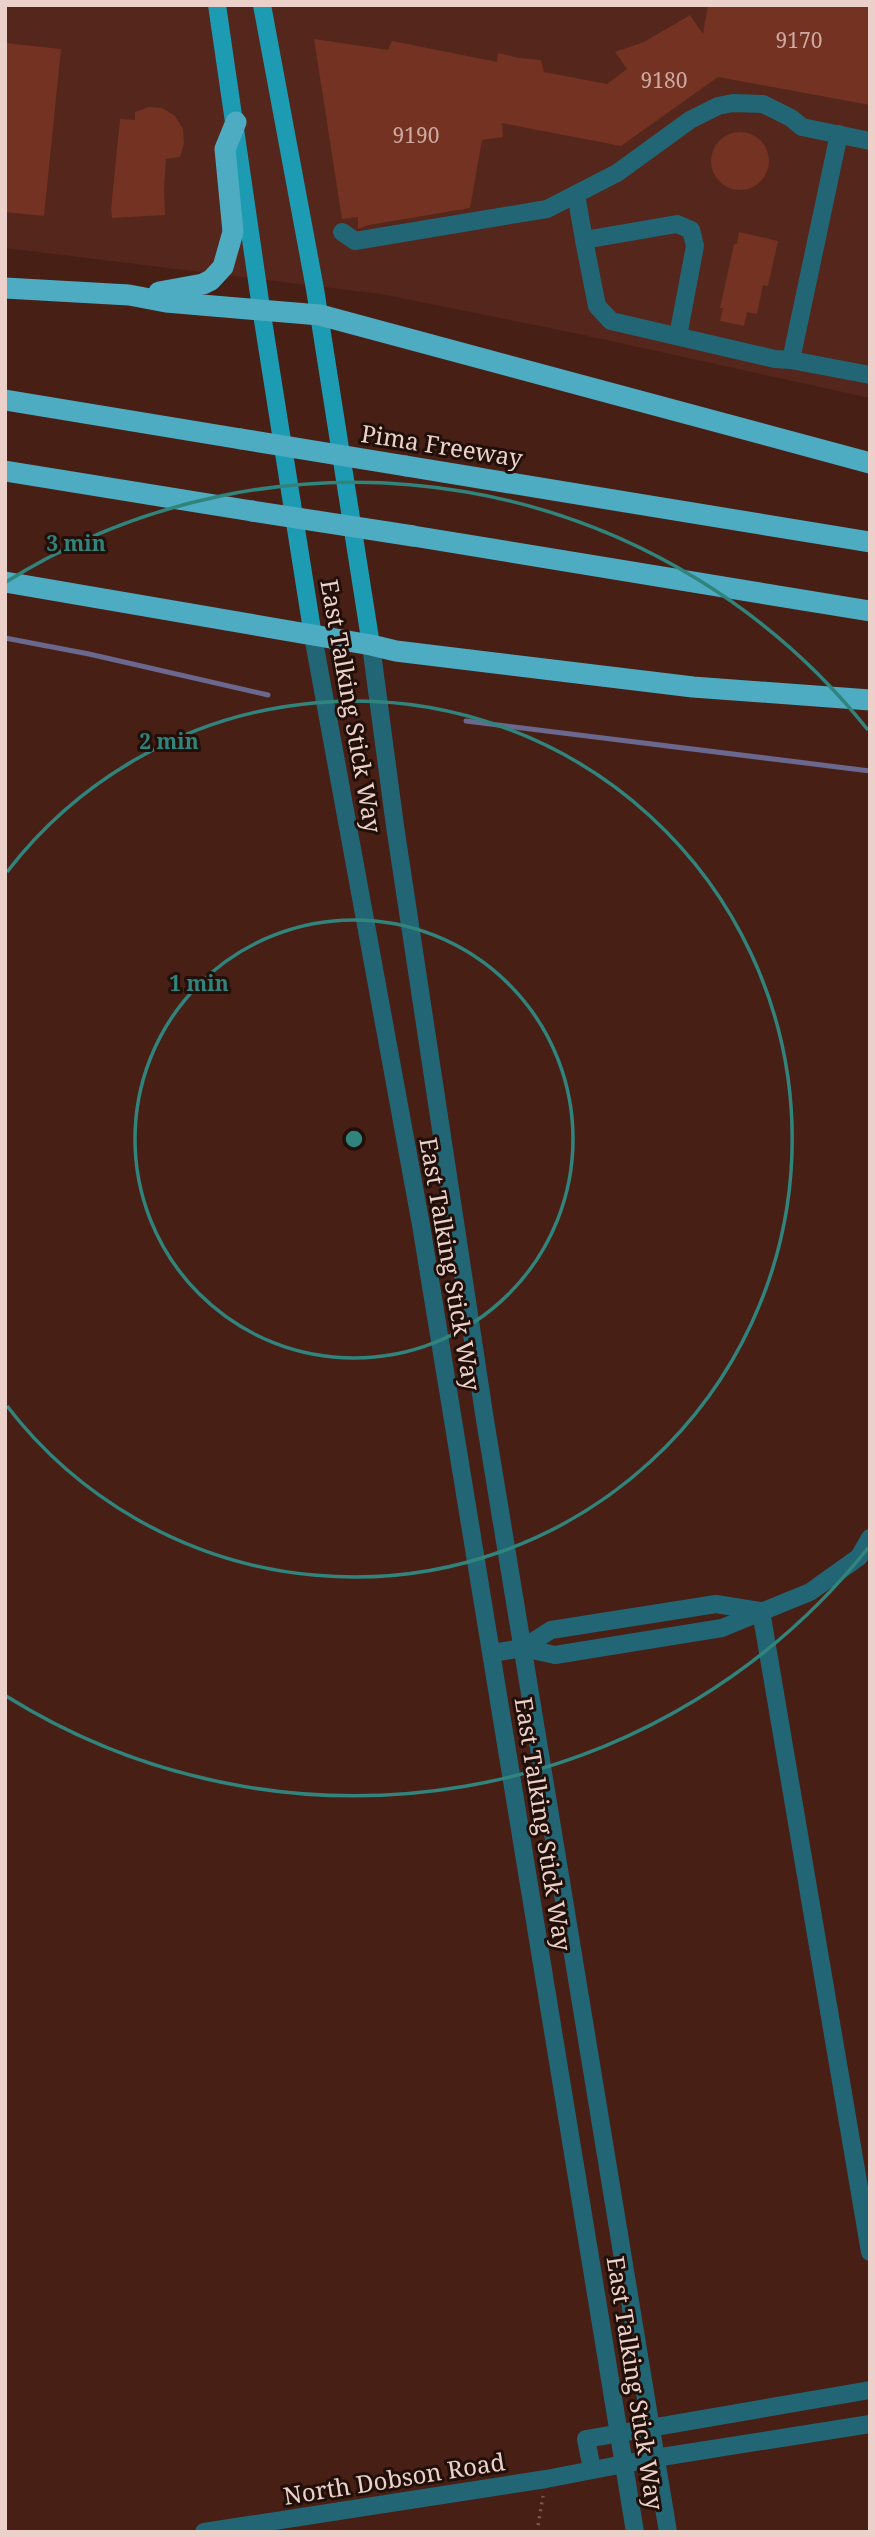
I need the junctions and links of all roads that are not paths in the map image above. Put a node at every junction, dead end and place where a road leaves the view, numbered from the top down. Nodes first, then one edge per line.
1 (218, 5) edge
2 (262, 5) edge
3 (236, 122) junction
4 (839, 134) junction
5 (870, 141) edge
6 (576, 194) junction
7 (342, 232) dead end
8 (584, 240) junction
9 (5, 288) edge
10 (129, 295) junction
11 (261, 308) junction
12 (320, 315) junction
13 (678, 336) junction
14 (791, 360) junction
15 (870, 375) edge
16 (5, 400) edge
17 (870, 463) edge
18 (5, 471) edge
19 (870, 542) edge
20 (5, 582) edge
21 (870, 611) edge
22 (313, 636) junction
23 (371, 645) junction
24 (870, 700) edge
25 (870, 1538) edge
26 (761, 1611) junction
27 (523, 1648) junction
28 (492, 1653) junction
29 (870, 2252) edge
30 (870, 2390) edge
31 (870, 2424) edge
32 (650, 2427) junction
33 (619, 2433) junction
34 (655, 2458) junction
35 (624, 2463) junction
36 (592, 2469) junction
37 (204, 2532) edge
38 (635, 2532) edge
39 (668, 2532) edge

1 - 3 main road, East Talking Stick Way
2 - 12 main road, East Talking Stick Way
3 - 10 highway
3 - 11 main road, East Talking Stick Way
4 - 5 street
4 - 6 street
4 - 14 street
6 - 7 street
6 - 8 street
8 - 13 street
8 - 13 street
9 - 10 highway
10 - 11 highway
11 - 12 highway
11 - 22 main road, East Talking Stick Way
12 - 17 highway
12 - 23 main road, East Talking Stick Way
13 - 14 street
14 - 15 street
16 - 19 highway, Pima Freeway, bridge
18 - 21 highway, bridge
20 - 22 highway
22 - 23 highway
22 - 28 street, East Talking Stick Way
23 - 24 highway
23 - 27 street, East Talking Stick Way
25 - 26 street
26 - 27 street
26 - 27 street
26 - 29 street
27 - 28 street
27 - 32 street, East Talking Stick Way
28 - 33 street, East Talking Stick Way
30 - 32 street
31 - 34 street, North Dobson Road
32 - 33 street
32 - 34 street, East Talking Stick Way
33 - 35 street, East Talking Stick Way
33 - 36 street
34 - 35 street, North Dobson Road
34 - 39 street, East Talking Stick Way
35 - 36 street, North Dobson Road
35 - 38 street, East Talking Stick Way
36 - 37 street, North Dobson Road

